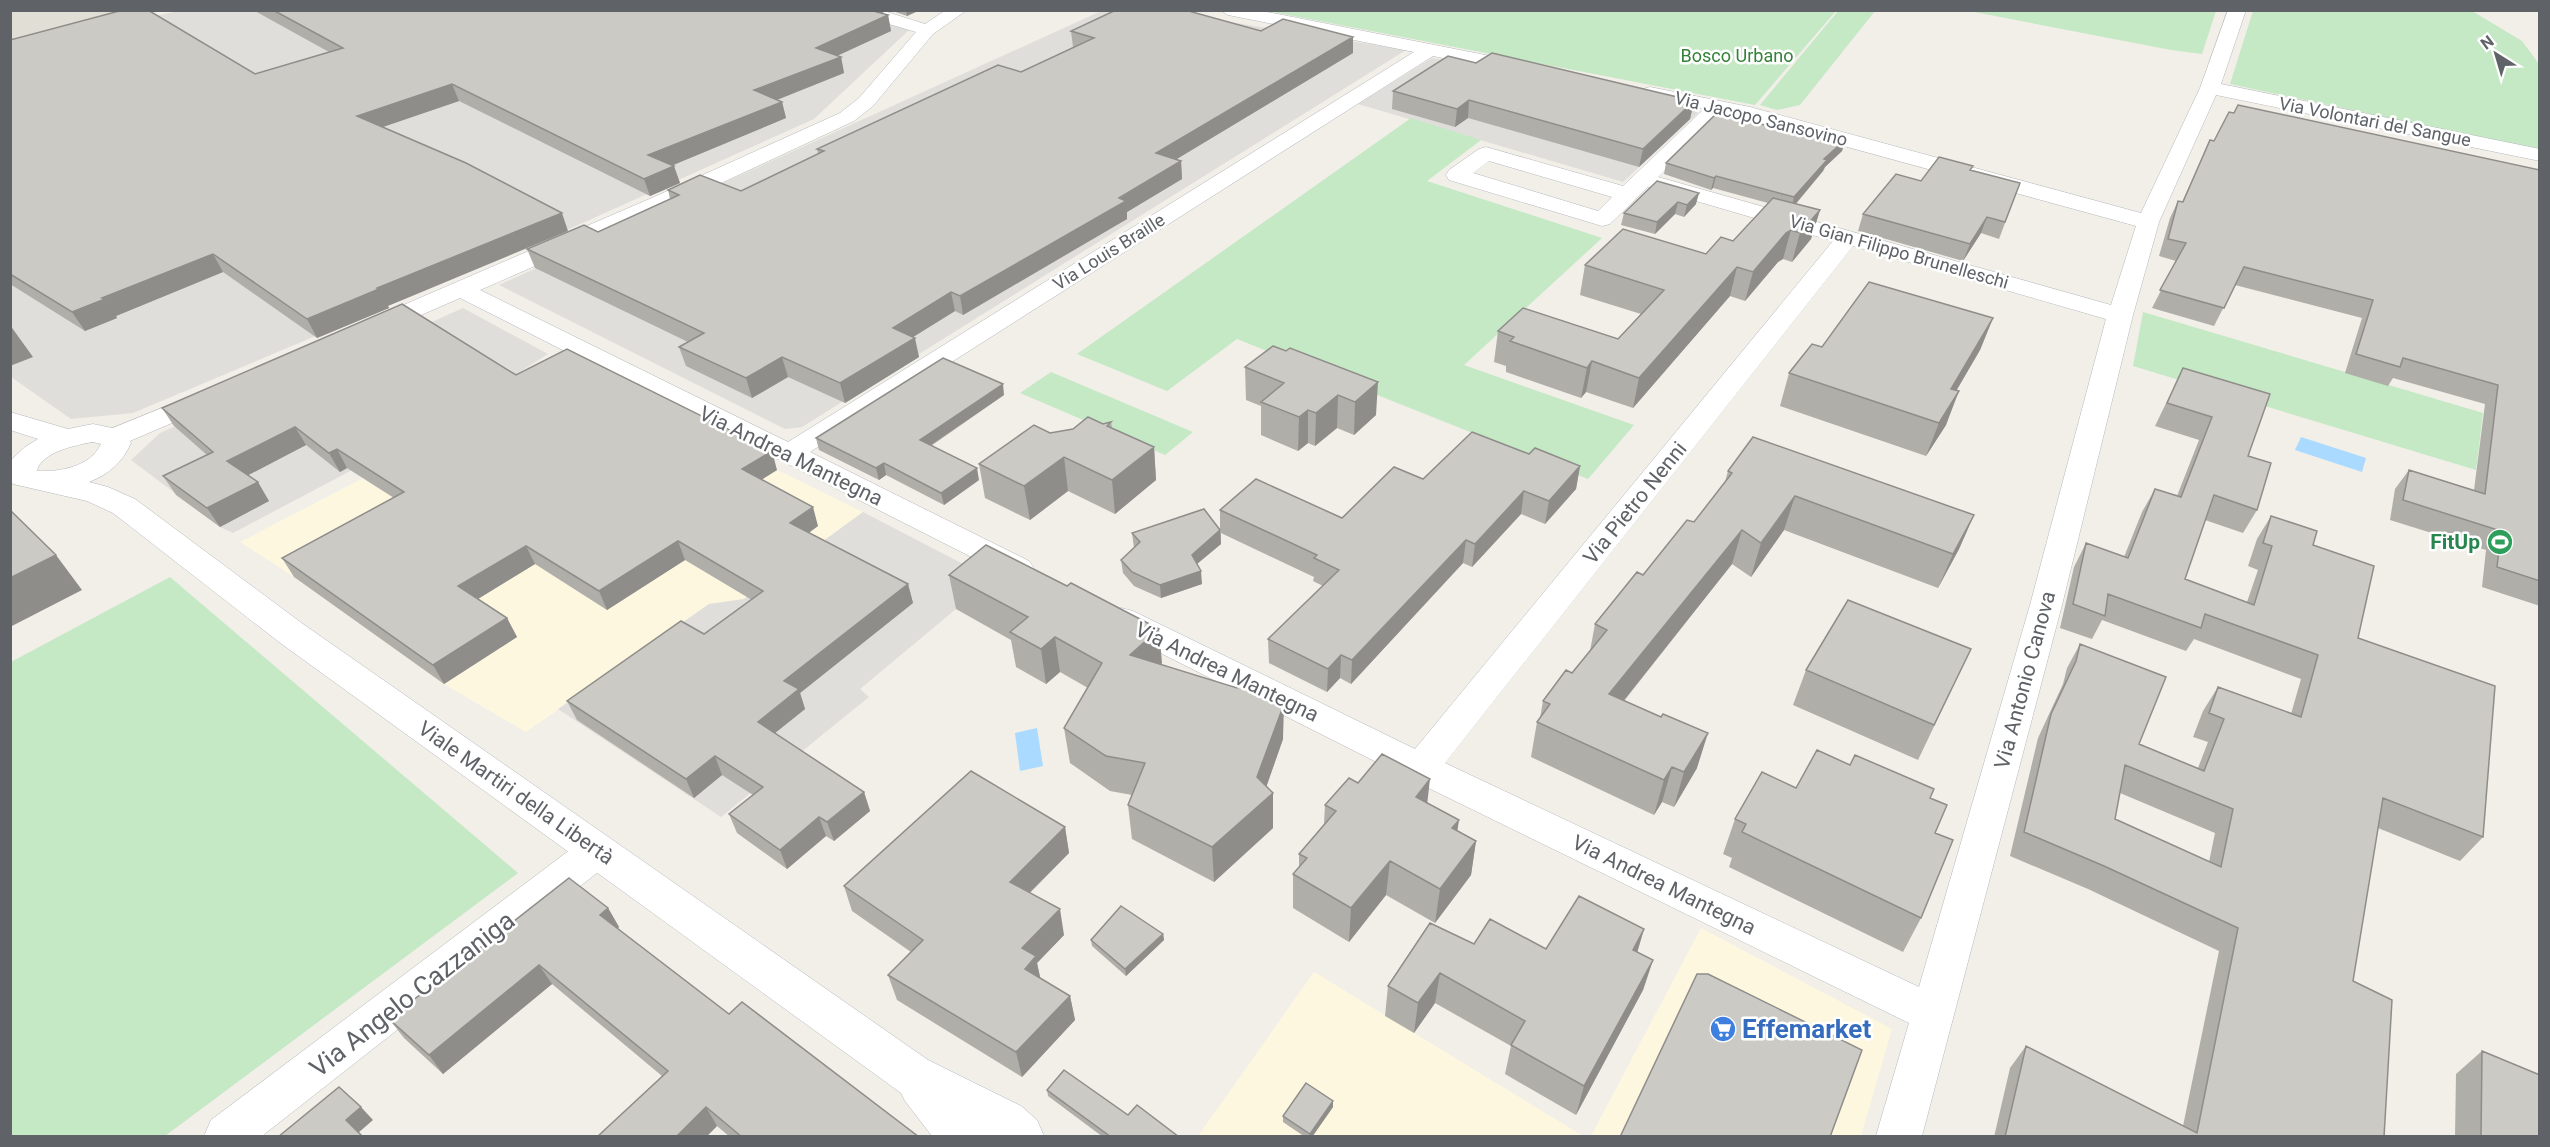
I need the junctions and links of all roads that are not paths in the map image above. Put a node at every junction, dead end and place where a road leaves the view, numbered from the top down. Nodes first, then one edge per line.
1 (861, 10) edge
2 (959, 10) edge
3 (1228, 10) edge
4 (2237, 10) edge
5 (927, 30) junction
6 (1430, 50) junction
7 (1534, 70) edge
8 (1626, 88) edge
9 (2210, 88) junction
10 (1719, 106) junction
11 (2540, 155) edge
12 (1637, 188) junction
13 (2148, 222) junction
14 (1848, 237) junction
15 (460, 289) junction
16 (2120, 315) junction
17 (352, 336) edge
18 (222, 392) edge
19 (10, 421) edge
20 (10, 429) edge
21 (66, 438) junction
22 (110, 450) junction
23 (788, 454) junction
24 (27, 476) edge
25 (124, 506) junction
26 (1045, 582) edge
27 (1099, 608) edge
28 (1421, 768) junction
29 (597, 851) junction
30 (1933, 1014) junction
31 (912, 1075) junction
32 (227, 1137) edge
33 (962, 1137) edge
34 (1020, 1137) edge
35 (1899, 1137) edge

1 - 5 street
2 - 5 street
3 - 6 street
4 - 9 street, Via Antonio Canova
5 - 15 street
6 - 7 street
6 - 23 street, Via Louis Braille
8 - 10 street, Via Jacopo Sansovino
9 - 11 street, Via Volontari del Sangue
9 - 13 street, Via Antonio Canova
10 - 12 street
10 - 13 street, Via Jacopo Sansovino
12 - 12 street, Via Gian Filippo Brunelleschi
12 - 14 street, Via Gian Filippo Brunelleschi
13 - 16 street, Via Antonio Canova
14 - 16 street, Via Gian Filippo Brunelleschi
14 - 28 street, Via Pietro Nenni
15 - 17 street
15 - 23 street, Via Andrea Mantegna
16 - 30 street, Via Antonio Canova
18 - 22 street
19 - 21 street
20 - 24 street
21 - 22 street
21 - 24 street
22 - 24 street
22 - 25 street, Viale Martiri della Libertà
23 - 26 street, Via Andrea Mantegna
24 - 25 street, Viale Martiri della Libertà
25 - 29 street, Viale Martiri della Libertà
27 - 28 street, Via Andrea Mantegna
28 - 30 street, Via Andrea Mantegna
29 - 31 street, Viale Martiri della Libertà
29 - 32 street, Via Angelo Cazzaniga
30 - 35 street, Via Antonio Canova
31 - 33 street, Viale Martiri della Libertà
31 - 34 street, Viale Martiri della Libertà

